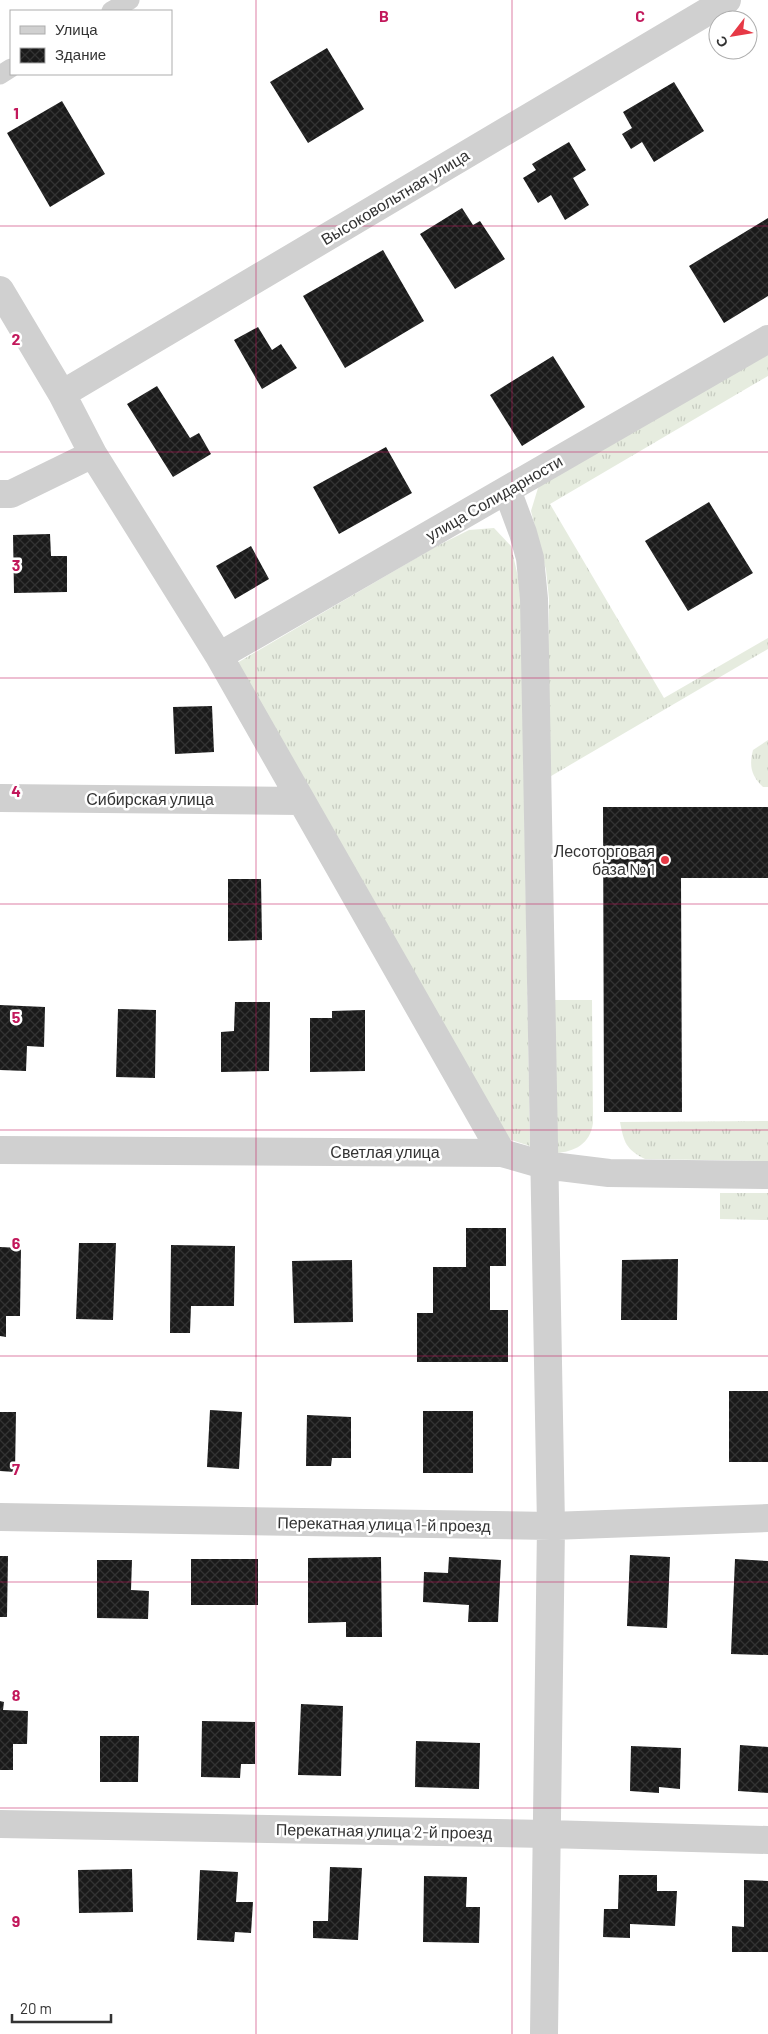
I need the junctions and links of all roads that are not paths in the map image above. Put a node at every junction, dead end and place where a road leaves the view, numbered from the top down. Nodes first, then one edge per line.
1 (130, 0) edge
2 (727, 0) edge
3 (113, 10) edge
4 (0, 290) edge
5 (768, 339) edge
6 (62, 394) junction
7 (93, 454) junction
8 (507, 490) junction
9 (0, 494) edge
10 (219, 656) junction
11 (0, 798) edge
12 (300, 801) junction
13 (0, 1150) edge
14 (502, 1153) junction
15 (544, 1165) junction
16 (768, 1175) edge
17 (0, 1517) edge
18 (768, 1518) edge
19 (551, 1526) junction
20 (0, 1824) edge
21 (547, 1834) junction
22 (768, 1840) edge
23 (544, 2034) edge

1 - 3 lane
2 - 6 street, Высоковольтная улица
4 - 6 street
5 - 8 street, улица Солидарности
6 - 7 street
7 - 9 street
7 - 10 street
8 - 10 street, улица Солидарности
8 - 15 street
10 - 12 street
11 - 12 street, Сибирская улица
12 - 14 street
13 - 14 street, Светлая улица
14 - 15 street, Светлая улица
15 - 16 street, Светлая улица
15 - 19 street
17 - 19 street, Перекатная улица 1-й проезд
18 - 19 street, Перекатная улица 1-й проезд
19 - 21 street
20 - 21 street, Перекатная улица 2-й проезд
21 - 22 street, Перекатная улица 2-й проезд
21 - 23 street

